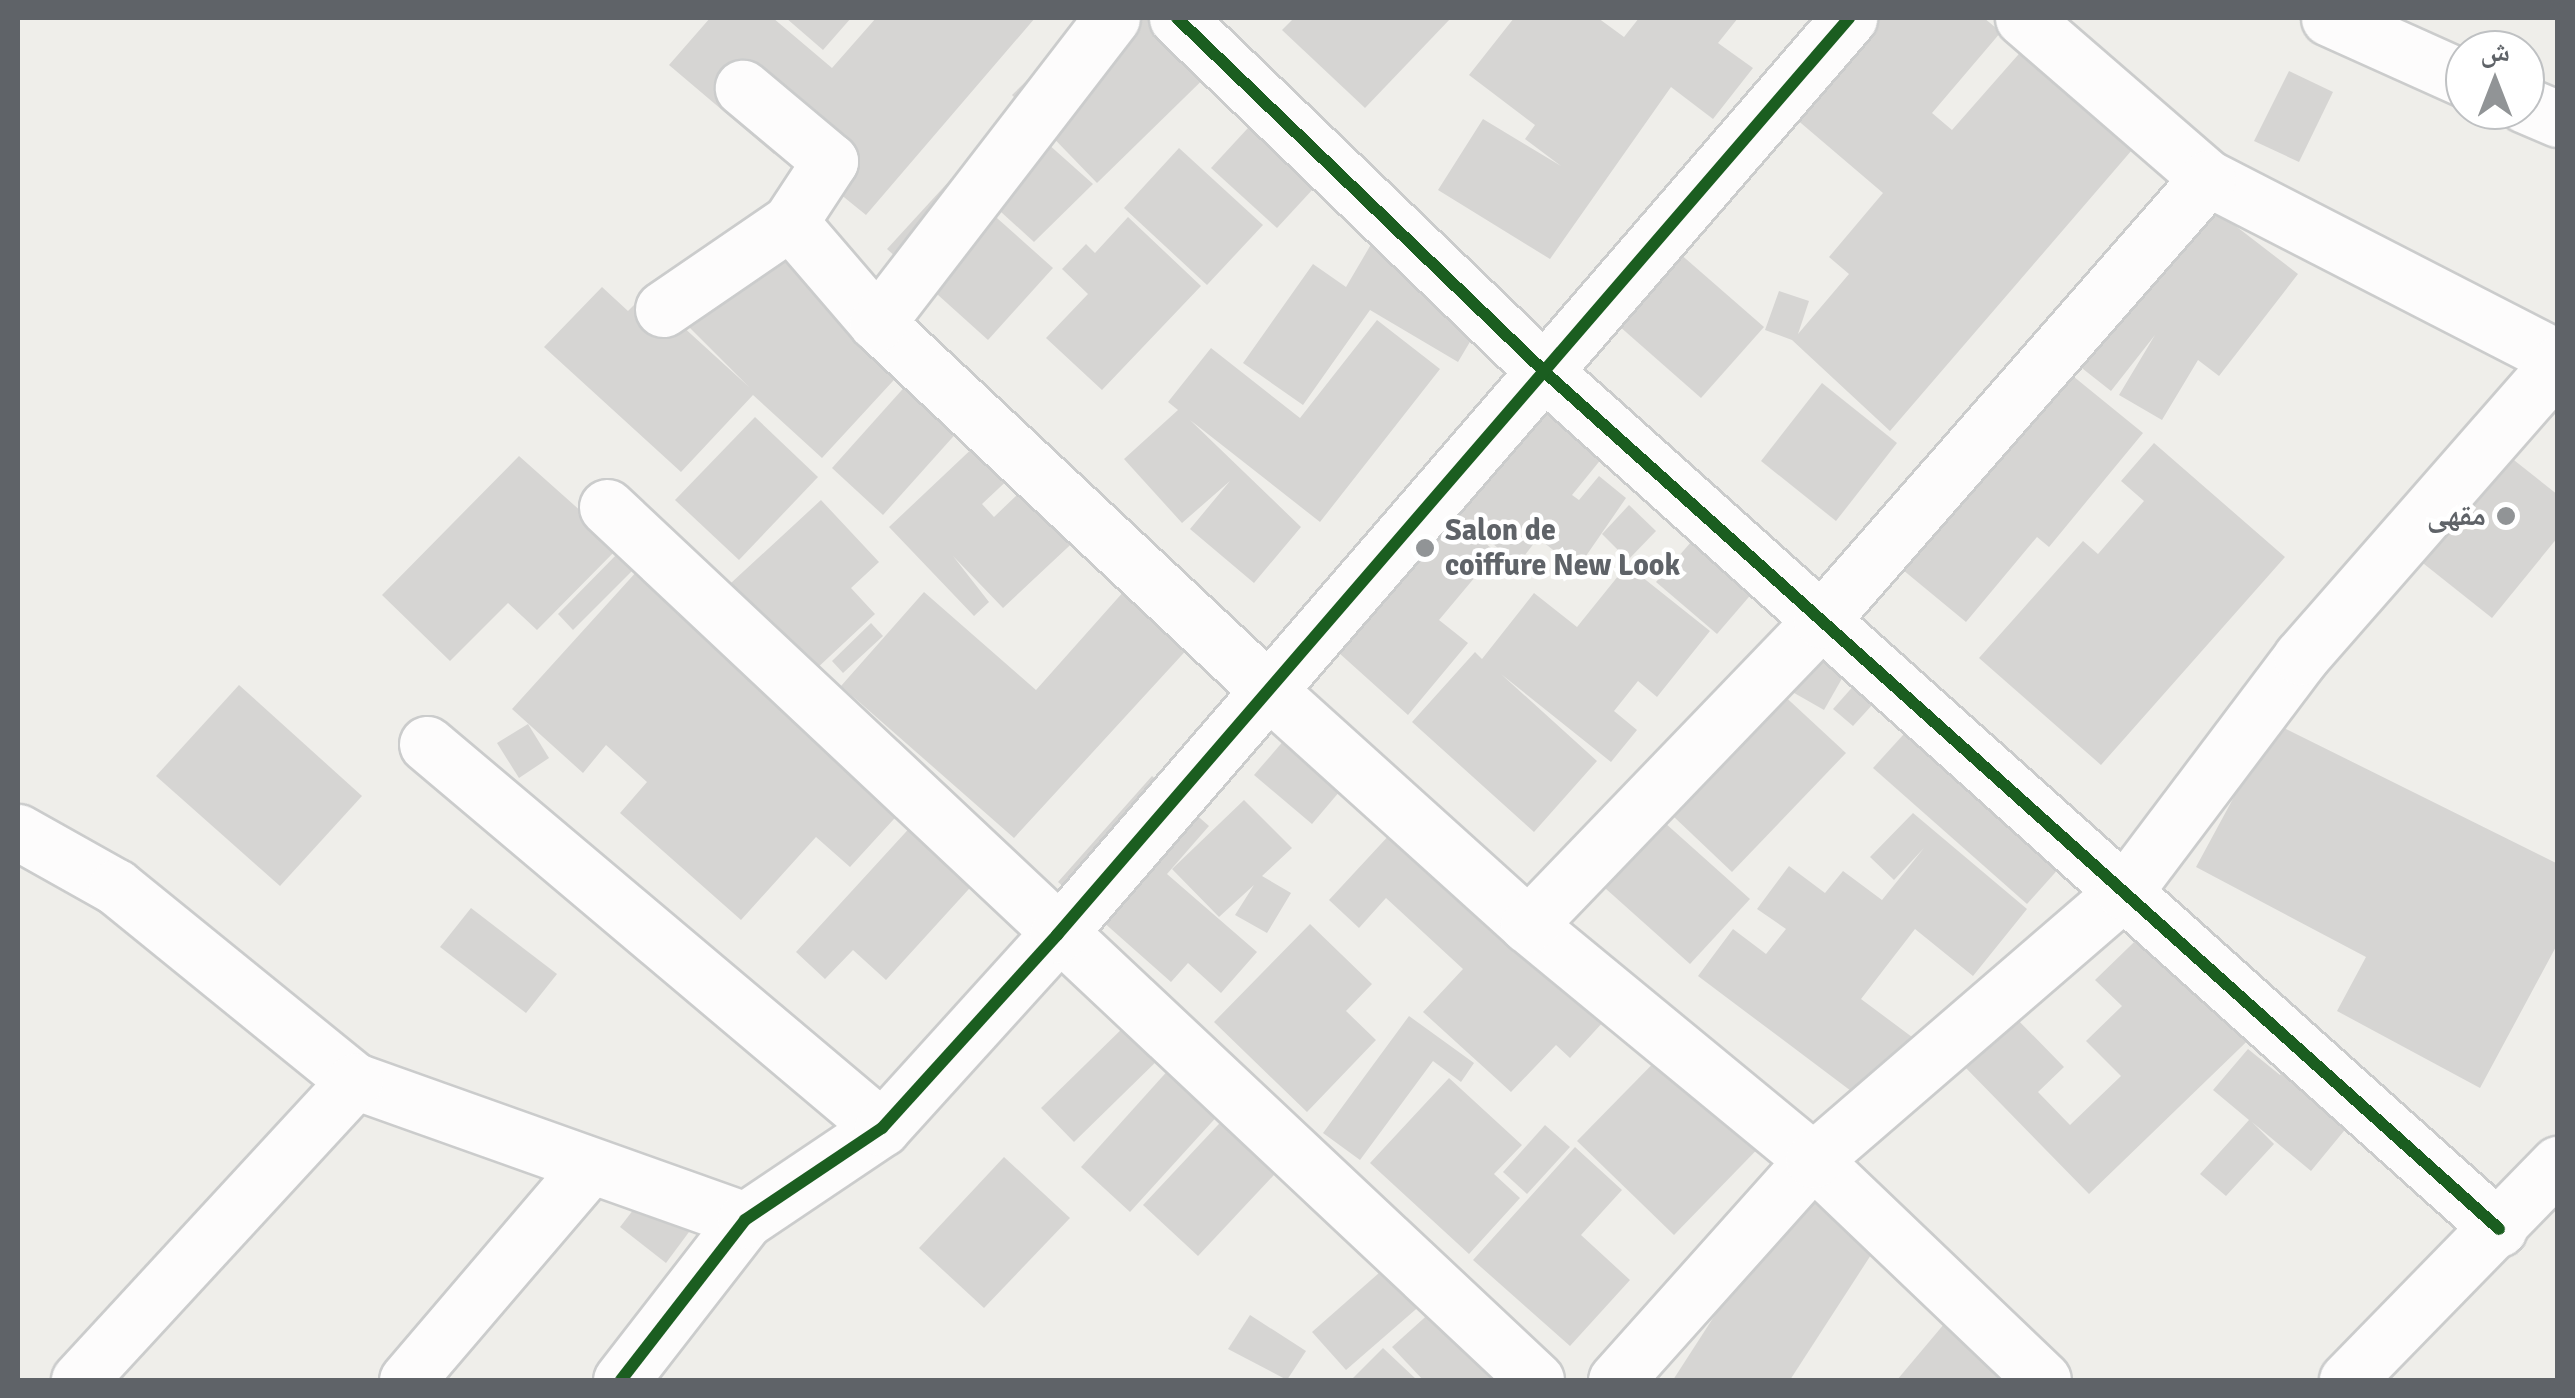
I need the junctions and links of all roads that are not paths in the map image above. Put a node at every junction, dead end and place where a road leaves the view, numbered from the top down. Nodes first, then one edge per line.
1 (1112, 18) edge
2 (1177, 18) edge
3 (1849, 18) edge
4 (2024, 18) edge
5 (2329, 18) edge
6 (2402, 33) edge
7 (2445, 64) edge
8 (743, 88) dead end
9 (2208, 178) junction
10 (790, 222) junction
11 (663, 309) dead end
12 (877, 323) junction
13 (2558, 360) edge
14 (1548, 375) junction
15 (607, 507) dead end
16 (1821, 620) junction
17 (1269, 691) junction
18 (427, 744) dead end
19 (18, 832) edge
20 (2124, 892) junction
21 (1528, 925) junction
22 (1057, 935) junction
23 (355, 1081) junction
24 (882, 1128) junction
25 (1813, 1160) junction
26 (2558, 1164) edge
27 (588, 1168) junction
28 (745, 1220) junction
29 (2499, 1228) junction
30 (78, 1380) edge
31 (407, 1380) edge
32 (621, 1380) edge
33 (1536, 1380) edge
34 (1616, 1380) edge
35 (2042, 1380) edge
36 (2348, 1380) edge

1 - 12 street
2 - 14 street
3 - 14 street
4 - 9 street
5 - 6 street
6 - 7 street
8 - 10 street
9 - 13 street
9 - 16 street
10 - 11 street
10 - 12 street
12 - 17 street
13 - 20 street
14 - 16 street
14 - 17 street
15 - 22 street
16 - 20 street
16 - 21 street
17 - 21 street
17 - 22 street
18 - 24 street
19 - 23 street
20 - 25 street
20 - 29 street
21 - 25 street
22 - 24 street
22 - 33 street
23 - 27 street
23 - 30 street
24 - 28 street
25 - 34 street
25 - 35 street
26 - 29 street
27 - 28 street
27 - 31 street
28 - 32 street
29 - 36 street

